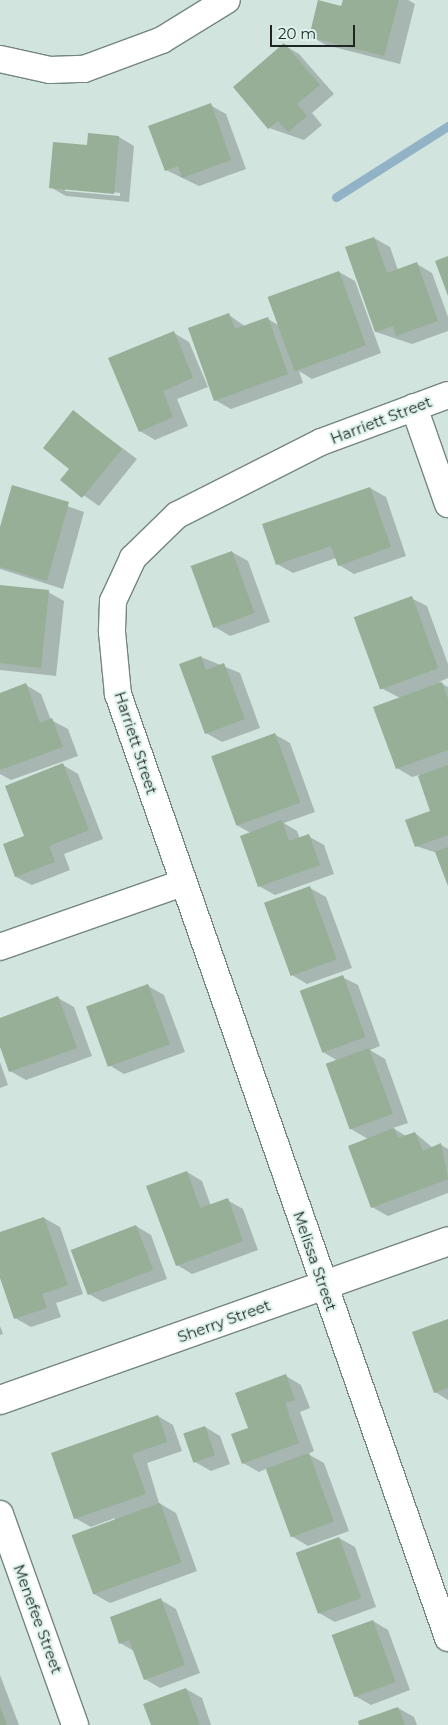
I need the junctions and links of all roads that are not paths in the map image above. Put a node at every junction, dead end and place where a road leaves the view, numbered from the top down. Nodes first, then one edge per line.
1 (227, 0) edge
2 (0, 59) edge
3 (448, 395) edge
4 (414, 407) junction
5 (448, 504) edge
6 (183, 883) junction
7 (0, 947) edge
8 (448, 1241) edge
9 (323, 1286) junction
10 (0, 1400) edge
11 (0, 1514) edge
12 (448, 1638) edge
13 (75, 1725) edge

1 - 2 street
3 - 4 street, Harriett Street
4 - 5 street
4 - 6 street, Harriett Street
6 - 7 street
6 - 9 street, Melissa Street
8 - 9 street, Sherry Street
9 - 10 street, Sherry Street
9 - 12 street, Melissa Street
11 - 13 street, Menefee Street

